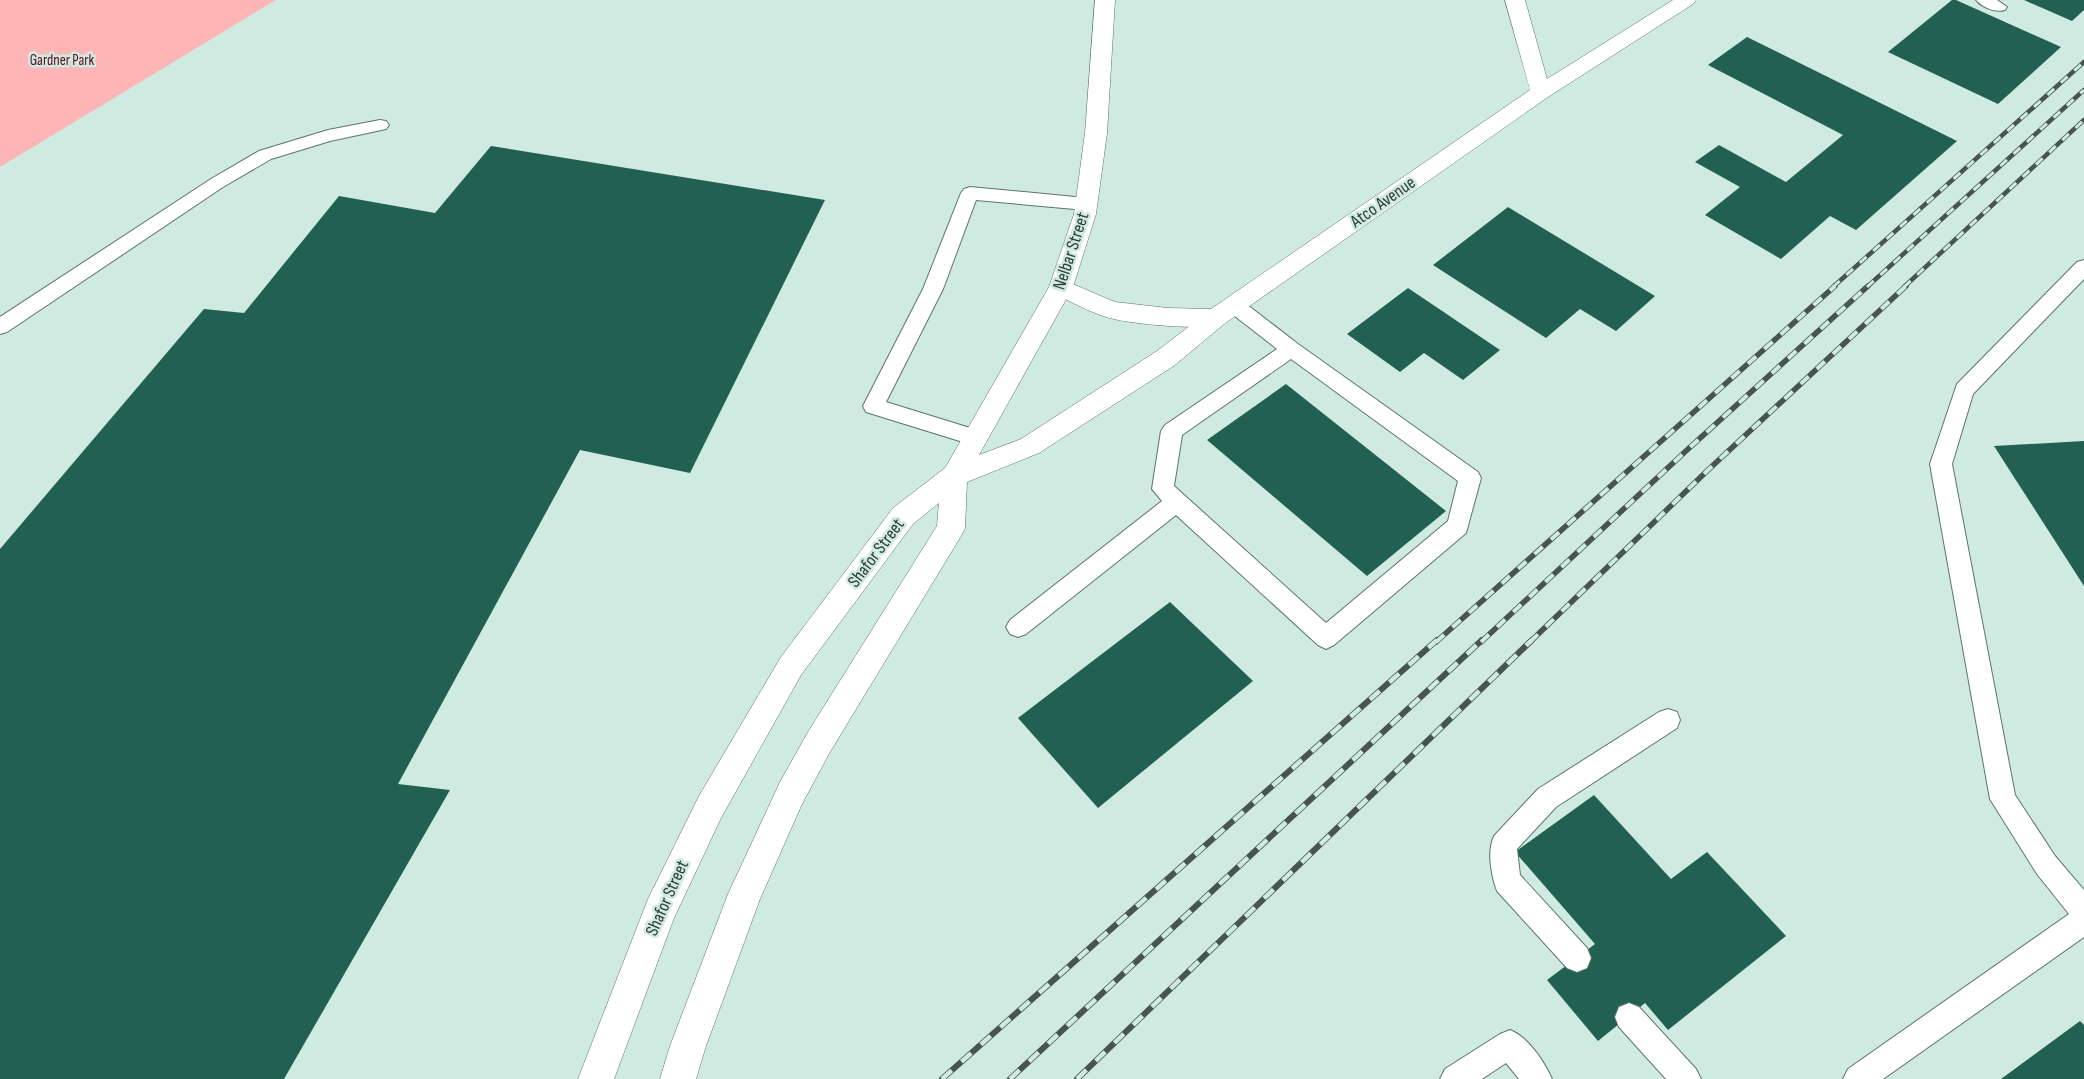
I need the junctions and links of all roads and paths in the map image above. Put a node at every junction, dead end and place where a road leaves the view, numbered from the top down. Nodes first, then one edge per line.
1 (1105, 0) edge
2 (1515, 0) edge
3 (1686, 0) edge
4 (1984, 0) edge
5 (1999, 7) dead end
6 (1542, 92) junction
7 (380, 125) dead end
8 (1086, 204) junction
9 (2084, 267) edge
10 (1061, 286) junction
11 (1225, 311) junction
12 (0, 327) edge
13 (1291, 349) junction
14 (976, 438) junction
15 (954, 476) junction
16 (1178, 501) junction
17 (1018, 627) dead end
18 (1668, 720) dead end
19 (2084, 911) edge
20 (2084, 920) edge
21 (1577, 958) dead end
22 (1629, 1017) dead end
23 (596, 1079) edge
24 (678, 1079) edge
25 (1454, 1079) edge
26 (1536, 1079) edge
27 (1686, 1079) edge
28 (1858, 1079) edge

1 - 8 main road, Nelbar Street
2 - 6 main road
3 - 6 main road, Atco Avenue
4 - 5 lane
6 - 11 main road, Atco Avenue
7 - 12 lane
8 - 10 main road, Nelbar Street
8 - 14 lane
9 - 19 lane
10 - 11 main road
10 - 14 main road, Nelbar Street
11 - 13 lane
11 - 15 main road, Atco Avenue
13 - 16 lane
13 - 16 lane
14 - 15 main road, Nelbar Street
15 - 23 main road, Shafor Street
15 - 24 main road
16 - 17 lane
18 - 21 lane
20 - 28 lane
22 - 27 lane
25 - 26 lane

